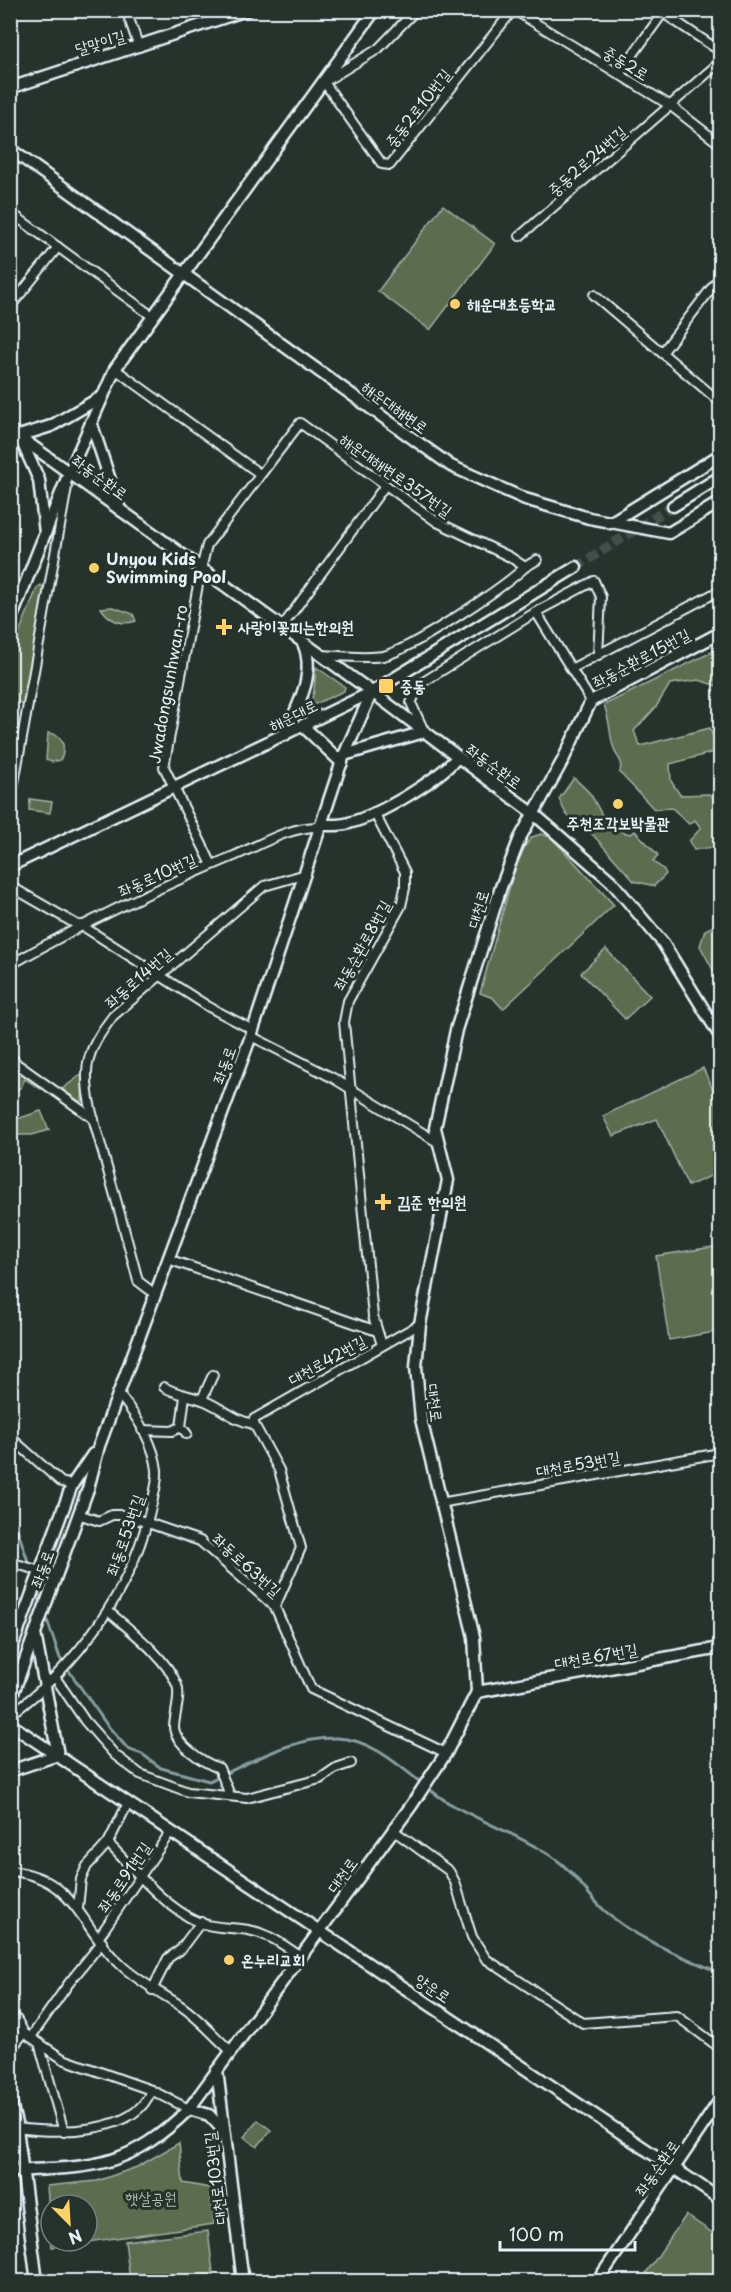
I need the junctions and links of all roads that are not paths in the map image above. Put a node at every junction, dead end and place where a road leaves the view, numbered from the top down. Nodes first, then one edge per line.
1 (126, 10) edge
2 (247, 10) edge
3 (375, 10) edge
4 (416, 10) edge
5 (513, 10) edge
6 (664, 12) edge
7 (232, 14) edge
8 (139, 47) junction
9 (720, 51) edge
10 (720, 62) edge
11 (619, 74) junction
12 (324, 82) junction
13 (10, 88) edge
14 (671, 106) junction
15 (720, 144) edge
16 (10, 149) edge
17 (10, 212) edge
18 (520, 237) dead end
19 (58, 247) junction
20 (184, 274) junction
21 (720, 277) edge
22 (594, 295) dead end
23 (10, 307) edge
24 (152, 316) junction
25 (662, 353) junction
26 (115, 369) junction
27 (103, 396) junction
28 (720, 402) edge
29 (92, 422) junction
30 (14, 433) edge
31 (720, 455) edge
32 (69, 473) junction
33 (260, 474) junction
34 (720, 477) edge
35 (384, 486) junction
36 (720, 502) edge
37 (673, 506) tunnel mouth
38 (120, 510) junction
39 (610, 523) junction
40 (45, 534) junction
41 (537, 560) dead end
42 (525, 567) junction
43 (576, 567) tunnel mouth
44 (201, 568) junction
45 (715, 593) dead end
46 (536, 612) junction
47 (10, 622) edge
48 (282, 627) junction
49 (720, 633) edge
50 (303, 642) junction
51 (321, 655) junction
52 (598, 655) junction
53 (571, 669) junction
54 (372, 692) junction
55 (591, 701) junction
56 (303, 727) junction
57 (424, 732) junction
58 (285, 735) junction
59 (457, 758) junction
60 (343, 759) junction
61 (174, 787) junction
62 (10, 805) edge
63 (374, 812) junction
64 (534, 814) junction
65 (321, 826) junction
66 (12, 863) edge
67 (212, 865) junction
68 (306, 874) junction
69 (10, 886) edge
70 (80, 925) junction
71 (10, 965) edge
72 (161, 976) junction
73 (252, 1033) junction
74 (720, 1036) edge
75 (10, 1055) edge
76 (351, 1090) junction
77 (94, 1119) junction
78 (439, 1143) junction
79 (168, 1259) junction
80 (155, 1294) junction
81 (420, 1324) junction
82 (377, 1331) junction
83 (382, 1344) junction
84 (213, 1375) dead end
85 (164, 1387) dead end
86 (118, 1393) junction
87 (185, 1396) junction
88 (202, 1399) junction
89 (254, 1424) junction
90 (181, 1427) junction
91 (142, 1430) junction
92 (187, 1434) dead end
93 (10, 1437) edge
94 (99, 1446) junction
95 (720, 1453) edge
96 (72, 1485) junction
97 (440, 1503) junction
98 (78, 1514) junction
99 (147, 1523) junction
100 (12, 1562) edge
101 (40, 1571) junction
102 (275, 1607) junction
103 (108, 1611) junction
104 (21, 1626) junction
105 (35, 1631) junction
106 (10, 1638) edge
107 (720, 1648) edge
108 (10, 1653) edge
109 (55, 1677) junction
110 (45, 1688) junction
111 (477, 1692) junction
112 (10, 1701) edge
113 (10, 1715) edge
114 (10, 1724) edge
115 (446, 1754) junction
116 (58, 1755) junction
117 (351, 1763) dead end
118 (10, 1771) edge
119 (230, 1795) junction
120 (128, 1803) junction
121 (393, 1830) junction
122 (171, 1831) junction
123 (108, 1843) junction
124 (10, 1871) edge
125 (141, 1876) junction
126 (78, 1908) junction
127 (201, 1922) junction
128 (320, 1931) junction
129 (100, 1940) junction
130 (301, 1957) junction
131 (152, 1990) junction
132 (10, 2015) edge
133 (31, 2037) junction
134 (720, 2048) edge
135 (10, 2050) edge
136 (232, 2052) junction
137 (217, 2070) junction
138 (151, 2090) junction
139 (10, 2099) edge
140 (720, 2100) edge
141 (189, 2109) junction
142 (17, 2128) junction
143 (225, 2131) junction
144 (64, 2132) junction
145 (675, 2168) junction
146 (23, 2170) junction
147 (10, 2171) edge
148 (720, 2199) edge
149 (37, 2282) edge
150 (243, 2282) edge
151 (597, 2282) edge

1 - 8 street
2 - 7 main road, 달맞이길
3 - 12 main road
4 - 12 street
5 - 11 street, 중동2로
5 - 12 street, 중동2로10번길
6 - 9 street
6 - 11 street
7 - 8 main road, 달맞이길
8 - 13 main road, 달맞이길
10 - 14 street, 중동2로24번길
11 - 14 street, 중동2로
12 - 20 main road
14 - 15 street, 중동2로
14 - 18 street, 중동2로24번길
16 - 20 main road, 해운대해변로
17 - 19 street
19 - 23 street
19 - 24 street
20 - 24 main road
20 - 39 main road, 해운대해변로
21 - 25 street
22 - 25 street
24 - 26 main road
25 - 28 street
26 - 27 main road
26 - 33 street
27 - 29 main road
27 - 30 main road
29 - 32 main road
29 - 38 main road
30 - 32 main road, 좌동순환로
30 - 40 main road
31 - 39 main road
32 - 38 main road, 좌동순환로
32 - 40 main road
32 - 62 street
33 - 35 street, 해운대해변로357번길
33 - 44 street
34 - 37 main road
35 - 42 street, 해운대해변로357번길
35 - 48 street
36 - 39 main road, 해운대해변로
38 - 44 main road, 좌동순환로
40 - 47 main road
41 - 42 street
42 - 51 street
43 - 54 main road, 해운대로
44 - 48 main road, 좌동순환로
44 - 61 street, Jwadongsunhwan-ro
45 - 52 street
46 - 52 street
46 - 53 street
46 - 57 street
48 - 50 main road, 좌동순환로
49 - 55 main road, 좌동순환로15번길
50 - 51 main road, 좌동순환로
50 - 58 main road
51 - 54 main road, 좌동순환로
52 - 53 street
53 - 55 street
54 - 56 main road, 해운대로
54 - 57 main road, 좌동순환로
54 - 60 main road, 좌동로
55 - 64 main road, 좌동순환로15번길
56 - 58 main road, 해운대로
56 - 60 main road
57 - 59 main road, 좌동순환로
57 - 60 main road
58 - 61 main road, 해운대로
59 - 63 main road
59 - 64 main road, 좌동순환로
60 - 65 main road, 좌동로
61 - 66 main road, 해운대로
61 - 67 street, Jwadongsunhwan-ro
63 - 65 main road
63 - 76 street, 좌동순환로8번길
64 - 74 main road, 좌동순환로
64 - 78 main road, 대천로
65 - 67 street, 좌동로10번길
65 - 68 main road, 좌동로
67 - 70 street, 좌동로10번길
68 - 72 street, 좌동로14번길
68 - 73 main road, 좌동로
69 - 70 street
70 - 71 street, 좌동로10번길
70 - 72 street
72 - 73 street
72 - 77 street, 좌동로14번길
73 - 76 street
73 - 79 main road, 좌동로
75 - 77 street
76 - 78 street
76 - 82 street, 좌동순환로8번길
77 - 80 street, 좌동로14번길
78 - 81 main road, 대천로
79 - 80 main road, 좌동로
79 - 82 street
80 - 86 main road, 좌동로
81 - 83 street, 대천로42번길
81 - 97 main road, 대천로
82 - 83 street, 좌동순환로8번길
83 - 89 street, 대천로42번길
84 - 88 street
85 - 87 street
86 - 91 street, 좌동로53번길
86 - 94 main road, 좌동로
87 - 88 street
87 - 90 street
88 - 89 street
89 - 102 street
90 - 91 street
90 - 92 street
91 - 99 street, 좌동로53번길
93 - 96 street
94 - 96 main road, 좌동로
94 - 98 main road, 좌동로
95 - 97 street, 대천로53번길
96 - 101 main road, 좌동로
97 - 111 main road, 대천로
98 - 99 street, 좌동로63번길
98 - 105 main road, 좌동로
99 - 102 street, 좌동로63번길
99 - 103 street, 좌동로53번길
100 - 101 street
101 - 104 main road, 좌동로
102 - 115 street, 좌동로63번길
103 - 109 street, 좌동로53번길
103 - 119 street
104 - 106 main road
104 - 108 main road, 좌동로
105 - 110 main road
105 - 112 main road, 좌동로
107 - 111 main road, 대천로67번길
109 - 110 street, 좌동로53번길
109 - 119 street
110 - 113 street, 좌동로53번길
110 - 116 main road
111 - 115 main road, 대천로
114 - 116 main road, 양운로
115 - 121 main road, 대천로
116 - 118 main road
116 - 120 main road, 양운로
117 - 119 street
120 - 122 main road, 양운로
120 - 123 street
121 - 128 main road, 대천로
121 - 134 street
122 - 125 street, 좌동로91번길
122 - 128 main road, 양운로
123 - 125 street
123 - 126 street
124 - 126 street, 좌동로91번길
125 - 127 street
125 - 129 street, 좌동로91번길
126 - 129 street, 좌동로91번길
127 - 130 street
127 - 131 street
128 - 130 main road, 대천로
128 - 145 main road, 양운로
129 - 131 street, 좌동로91번길
129 - 133 street
130 - 136 main road, 대천로
131 - 136 street, 좌동로91번길
132 - 133 street
133 - 135 street
133 - 138 street
133 - 144 street
136 - 137 main road, 대천로
137 - 141 main road, 대천로
137 - 143 main road, 대천로103번길
138 - 141 street
138 - 144 street
139 - 142 main road
140 - 145 main road, 좌동순환로
141 - 143 main road
141 - 146 main road, 대천로
142 - 144 street
142 - 146 main road
143 - 150 main road, 대천로103번길
145 - 148 main road, 양운로
145 - 151 main road, 좌동순환로
146 - 147 main road, 대천로
146 - 149 main road

